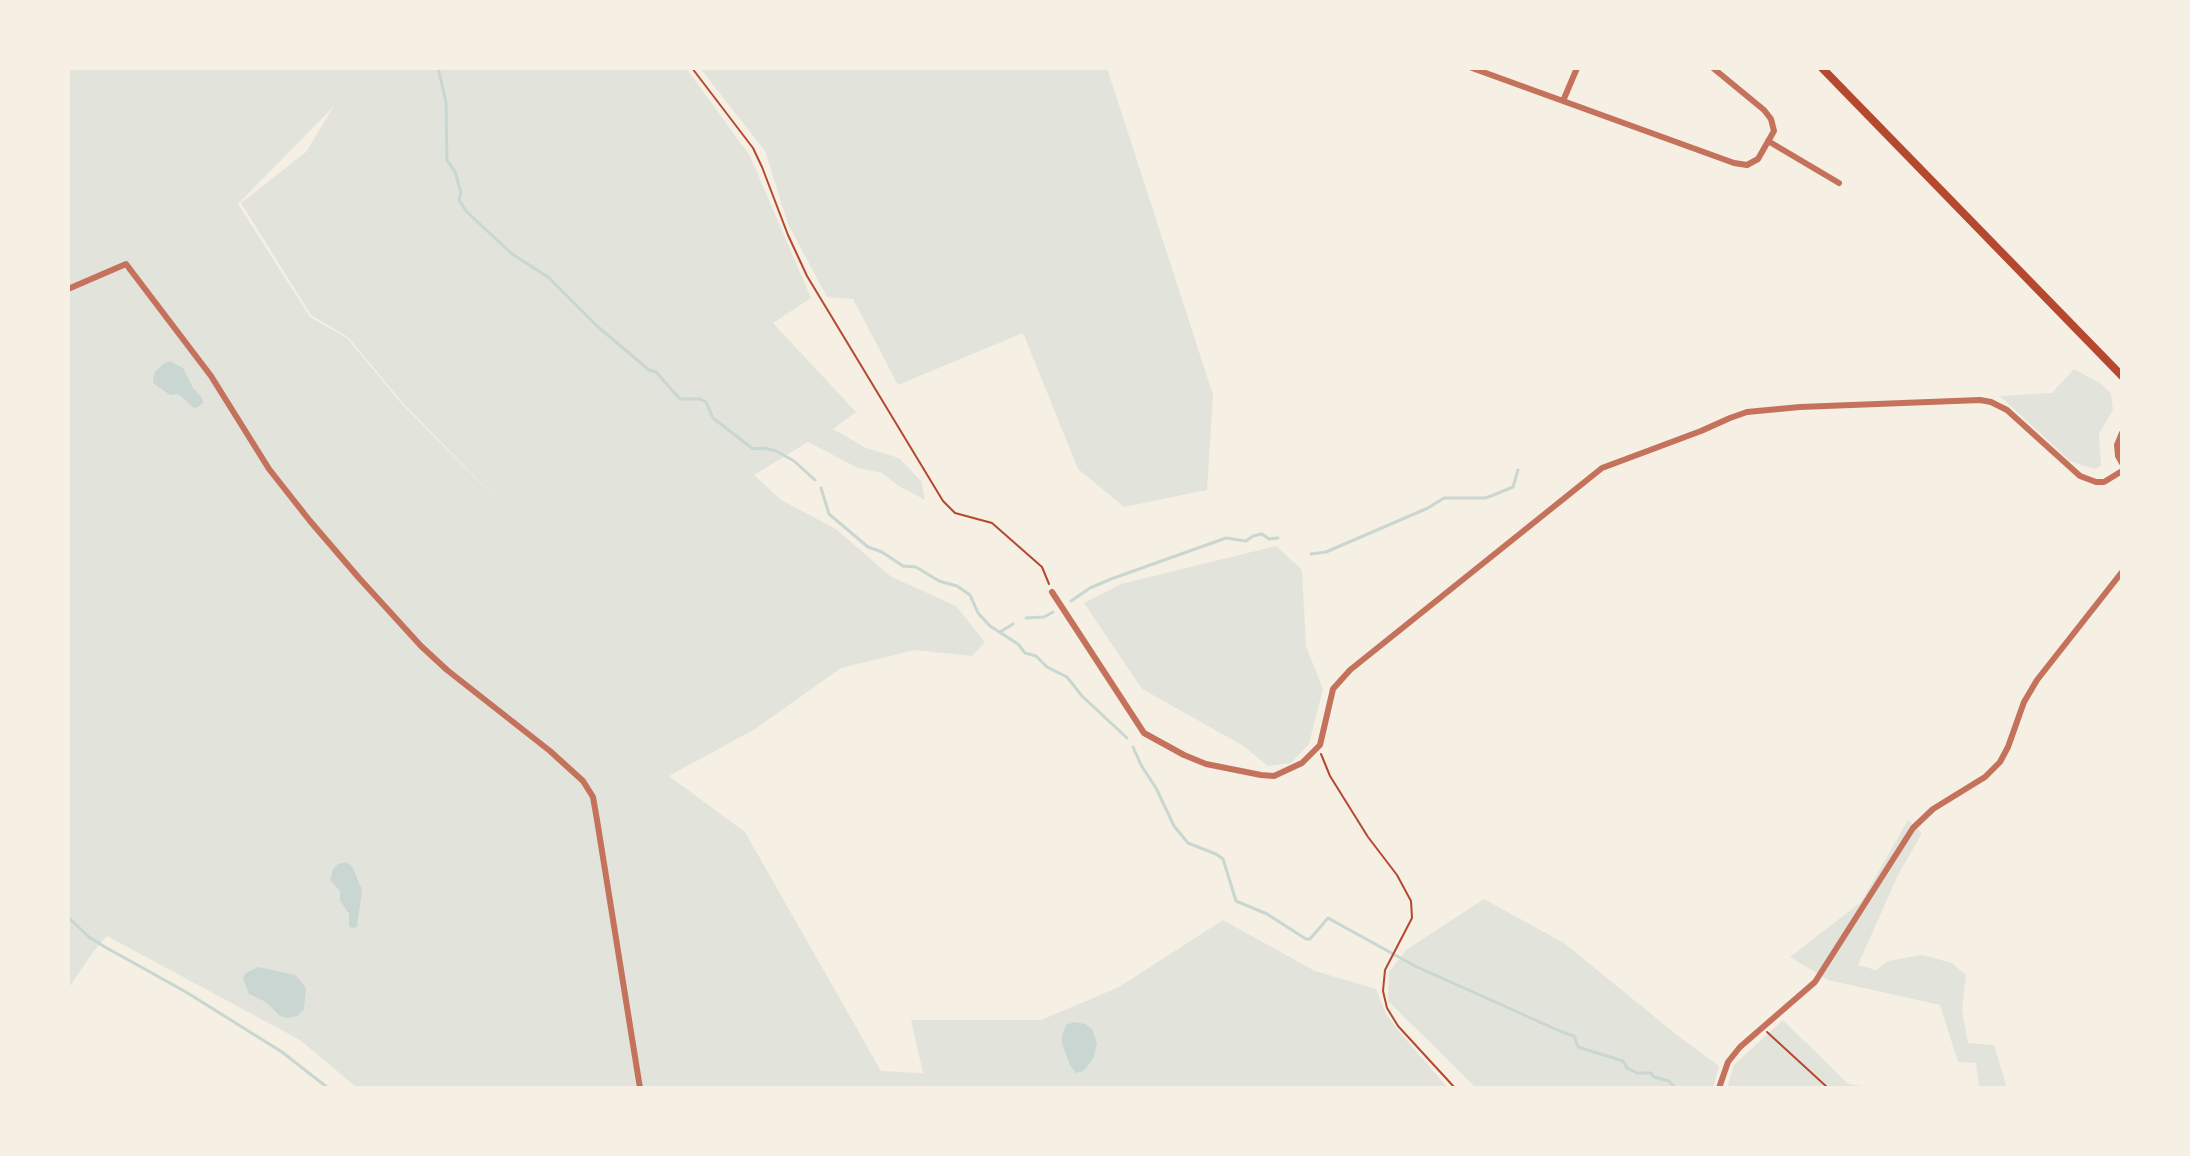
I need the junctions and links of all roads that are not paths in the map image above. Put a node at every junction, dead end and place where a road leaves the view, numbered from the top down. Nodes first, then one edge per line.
1 (1472, 68) edge
2 (1577, 68) edge
3 (1713, 68) edge
4 (1822, 68) edge
5 (1563, 101) junction
6 (1768, 141) junction
7 (1839, 183) dead end
8 (68, 289) edge
9 (2122, 376) edge
10 (2122, 433) edge
11 (2122, 463) edge
12 (2122, 471) edge
13 (2122, 572) edge
14 (1052, 592) road end
15 (640, 1088) edge
16 (1719, 1088) edge

1 - 5 street
2 - 5 street
3 - 6 street
4 - 9 main road
5 - 6 street
6 - 7 street
8 - 15 street
10 - 11 street
12 - 14 street
13 - 16 street

